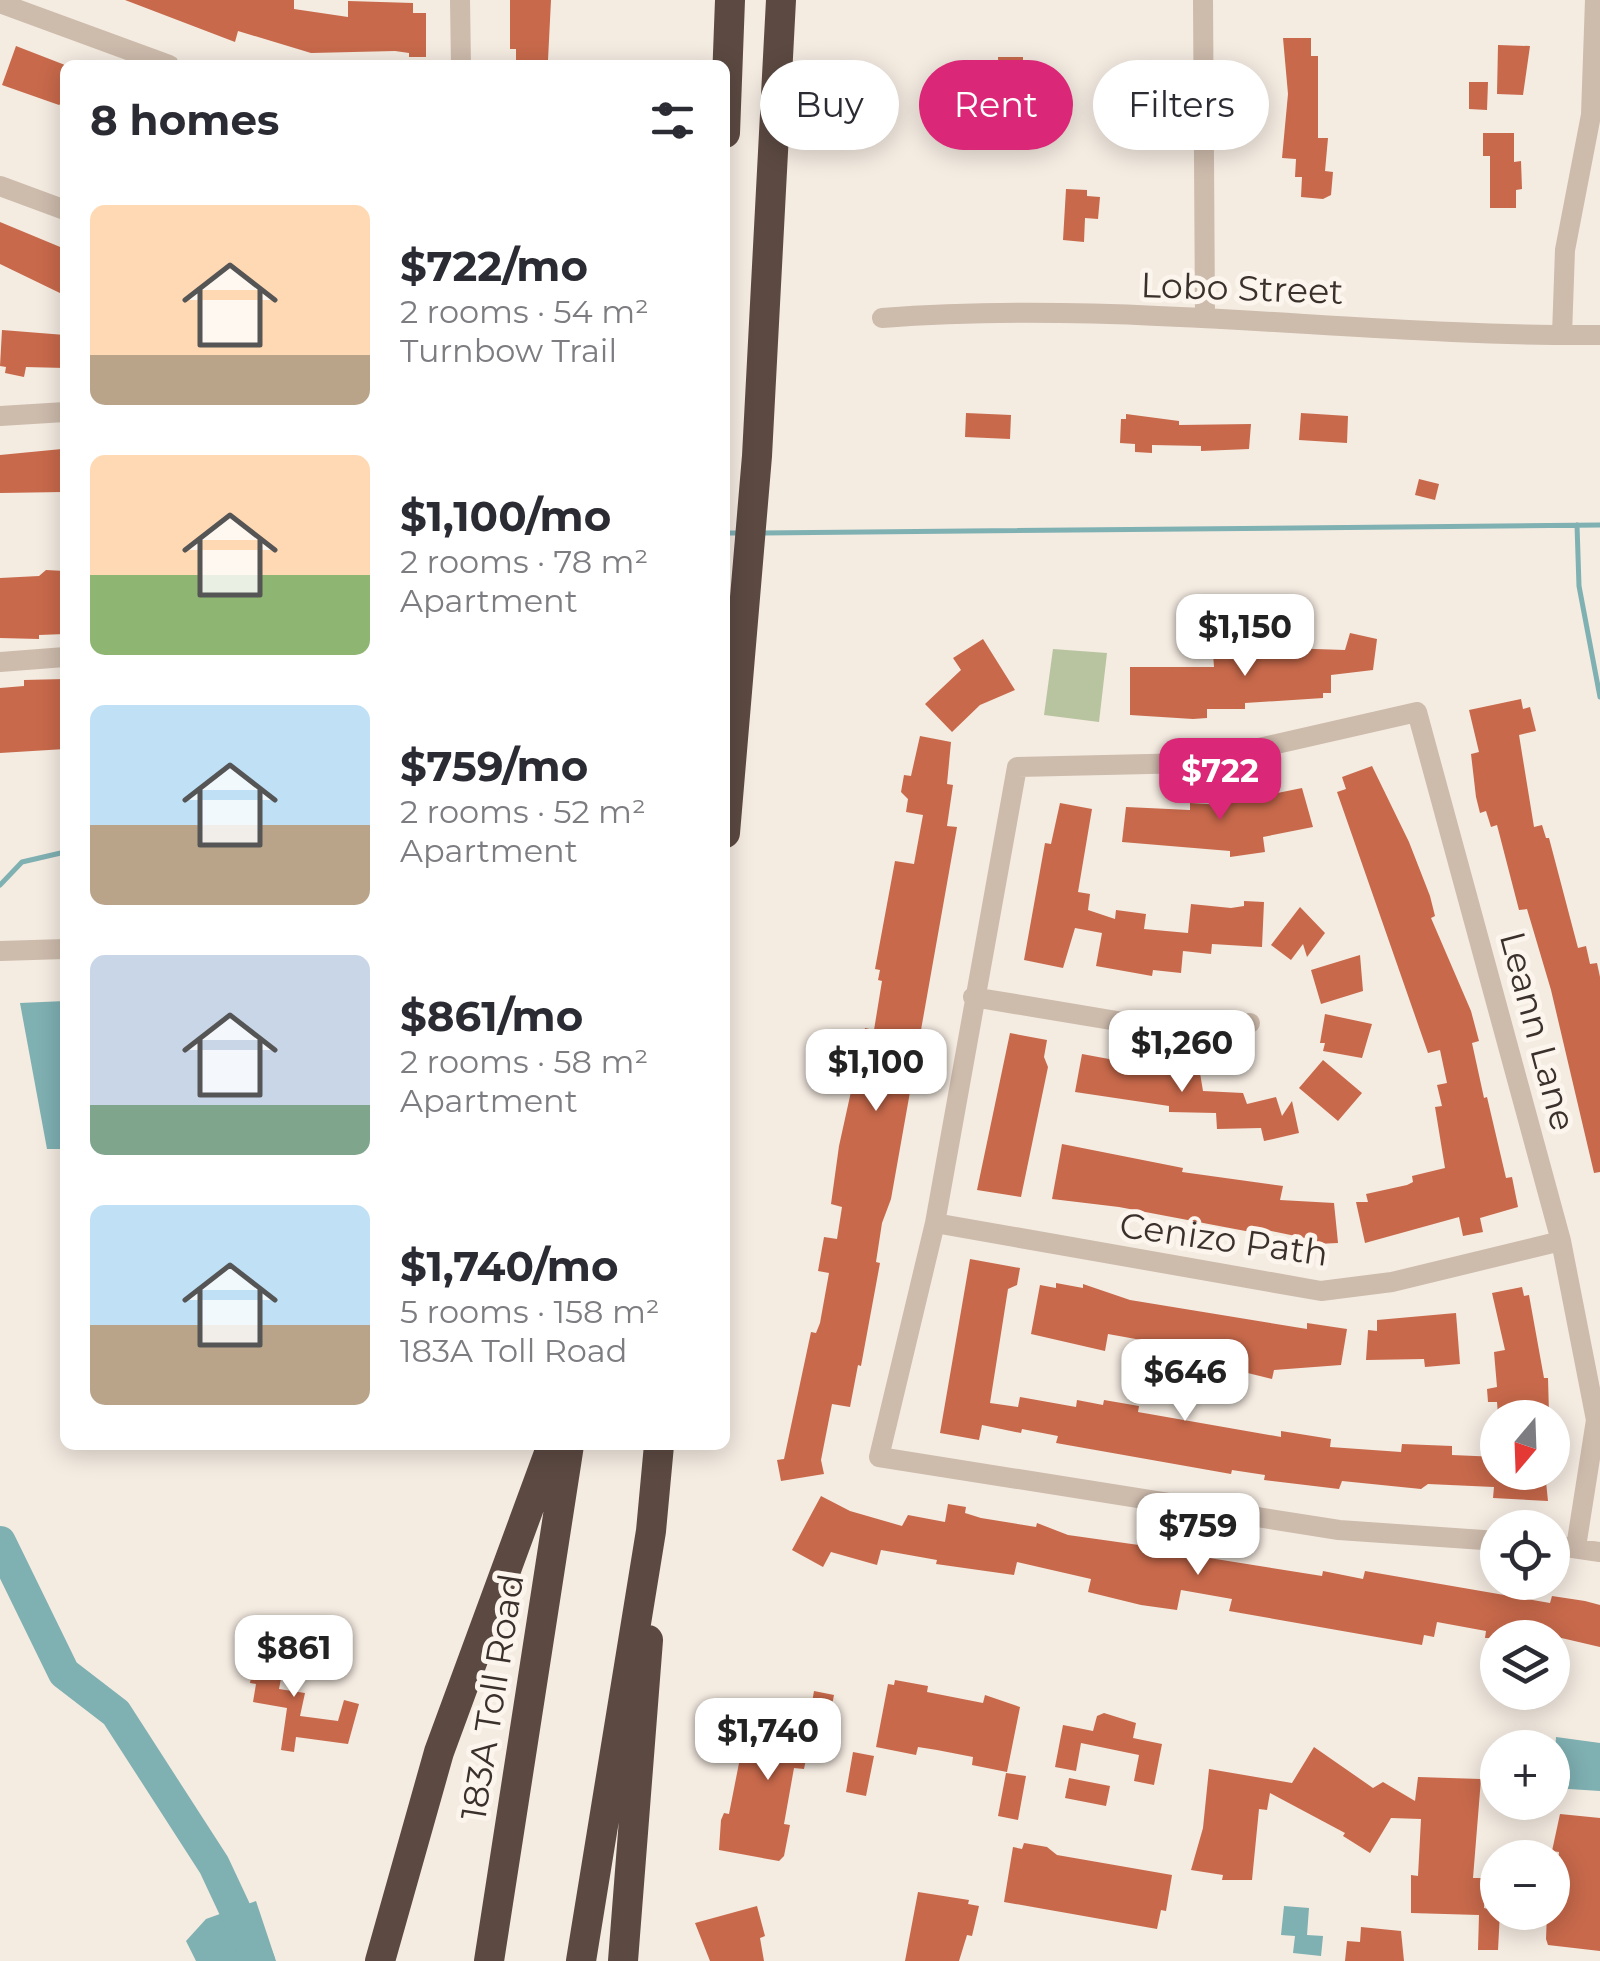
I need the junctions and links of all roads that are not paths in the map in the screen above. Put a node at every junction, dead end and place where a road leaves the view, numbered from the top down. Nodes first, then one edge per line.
1 (460, 0) edge
2 (730, 0) edge
3 (780, 0) edge
4 (1203, 0) edge
5 (1594, 0) edge
6 (0, 2) edge
7 (156, 60) edge
8 (461, 60) edge
9 (728, 60) edge
10 (0, 186) edge
11 (60, 208) edge
12 (1205, 317) junction
13 (882, 318) dead end
14 (1562, 335) junction
15 (1600, 335) edge
16 (60, 412) edge
17 (0, 416) edge
18 (60, 657) edge
19 (0, 662) edge
20 (730, 782) edge
21 (0, 950) edge
22 (60, 950) edge
23 (973, 997) junction
24 (1250, 1023) dead end
25 (934, 1223) junction
26 (1562, 1241) junction
27 (550, 1450) edge
28 (567, 1450) edge
29 (658, 1450) edge
30 (650, 1531) junction
31 (1480, 1540) edge
32 (1570, 1546) edge
33 (1576, 1547) junction
34 (1600, 1552) edge
35 (380, 1961) edge
36 (490, 1961) edge
37 (581, 1961) edge
38 (623, 1961) edge

1 - 8 street
2 - 9 highway
3 - 20 highway
4 - 12 street
5 - 14 street
6 - 7 street
10 - 11 street
12 - 13 street, Lobo Street
12 - 14 street, Lobo Street
14 - 15 street, Lobo Street
16 - 17 street
18 - 19 street
21 - 22 street
23 - 24 street
23 - 25 street
23 - 26 street, Leann Lane
25 - 26 street, Cenizo Path
25 - 31 street
26 - 33 street, Leann Lane
27 - 35 highway
28 - 36 highway, 183A Toll Road
29 - 30 highway
30 - 37 highway
30 - 38 highway
32 - 33 street
33 - 34 street

